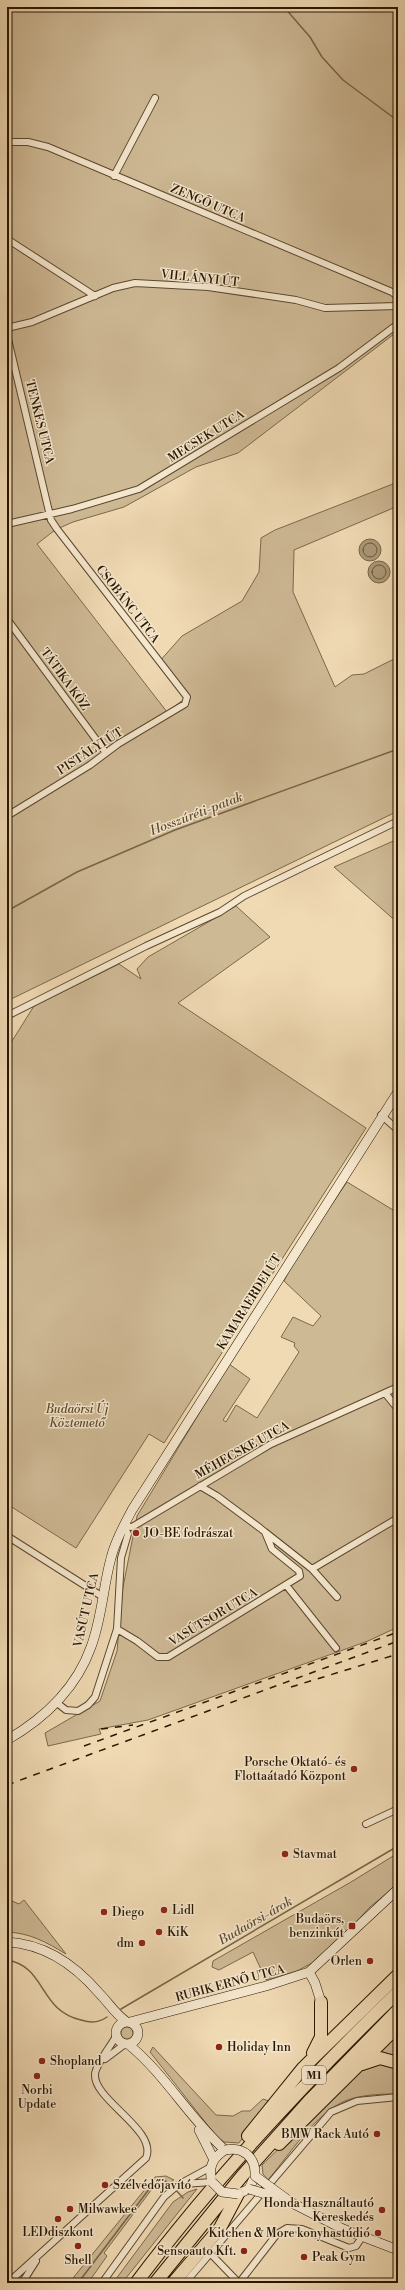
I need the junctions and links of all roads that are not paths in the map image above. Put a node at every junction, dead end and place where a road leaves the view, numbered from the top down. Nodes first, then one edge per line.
1 (154, 98) dead end
2 (7, 142) edge
3 (114, 176) junction
4 (7, 239) edge
5 (95, 296) junction
6 (398, 297) edge
7 (398, 306) edge
8 (398, 324) edge
9 (7, 328) edge
10 (7, 335) edge
11 (51, 515) junction
12 (7, 524) edge
13 (7, 619) edge
14 (185, 704) joint
15 (106, 753) junction
16 (7, 816) edge
17 (398, 821) edge
18 (7, 1016) edge
19 (398, 1092) edge
20 (382, 1115) junction
21 (398, 1130) edge
22 (398, 1387) edge
23 (385, 1393) junction
24 (398, 1409) edge
25 (200, 1486) junction
26 (398, 1518) edge
27 (124, 1526) junction
28 (265, 1532) junction
29 (7, 1536) edge
30 (312, 1569) junction
31 (286, 1585) junction
32 (103, 1597) junction
33 (337, 1598) dead end
34 (117, 1629) junction
35 (336, 1648) dead end
36 (57, 1703) junction
37 (7, 1740) edge
38 (398, 1809) edge
39 (366, 1824) dead end
40 (398, 1889) edge
41 (7, 1942) edge
42 (309, 1972) junction
43 (398, 1976) edge
44 (398, 1992) edge
45 (105, 1999) junction
46 (321, 2002) joint
47 (398, 2010) edge
48 (157, 2015) junction
49 (128, 2022) junction
50 (398, 2026) edge
51 (116, 2033) junction
52 (138, 2034) junction
53 (126, 2044) junction
54 (102, 2061) junction
55 (398, 2063) edge
56 (358, 2066) junction
57 (153, 2067) junction
58 (303, 2068) junction
59 (398, 2097) edge
60 (190, 2115) junction
61 (225, 2150) junction
62 (234, 2161) junction
63 (212, 2163) junction
64 (242, 2176) junction
65 (256, 2176) junction
66 (212, 2182) junction
67 (178, 2185) junction
68 (249, 2188) junction
69 (238, 2194) junction
70 (292, 2203) junction
71 (362, 2237) junction
72 (398, 2250) edge
73 (210, 2253) junction
74 (42, 2254) junction
75 (9, 2280) edge
76 (18, 2283) edge
77 (22, 2283) edge
78 (102, 2283) edge
79 (136, 2283) edge
80 (155, 2283) edge
81 (173, 2283) edge
82 (185, 2283) edge
83 (239, 2283) edge

1 - 3 street
2 - 3 street, ZENGŐ UTCA
3 - 6 street, ZENGŐ UTCA
4 - 5 street
5 - 7 street, VILLÁNYI ÚT
5 - 9 street, VILLÁNYI ÚT
8 - 11 street, MECSEK UTCA
10 - 11 street, TENKES UTCA
11 - 12 street, MECSEK UTCA
11 - 14 street, CSOBÁNC UTCA
13 - 15 street, TÁTIKA KÖZ
14 - 15 street, PISTÁLYI ÚT
15 - 16 street, PISTÁLYI ÚT
17 - 18 street
19 - 20 street, KAMARAERDEI ÚT
20 - 21 street
20 - 27 street, KAMARAERDEI ÚT
22 - 23 street, MÉHECSKE UTCA
23 - 24 street
23 - 25 street, MÉHECSKE UTCA
25 - 27 street, MÉHECSKE UTCA
25 - 28 street
26 - 30 street
27 - 32 street, VASÚT UTCA
27 - 34 street
28 - 30 street
28 - 31 street, VASÚTSOR UTCA
29 - 32 street
30 - 33 street
31 - 34 street, VASÚTSOR UTCA
31 - 35 street
32 - 36 street, VASÚT UTCA
34 - 36 street
36 - 37 street, VASÚT UTCA
38 - 39 street
40 - 42 street, RUBIK ERNŐ UTCA
41 - 45 street
42 - 46 street
42 - 48 street, RUBIK ERNŐ UTCA
43 - 58 highway
44 - 62 highway, M1
45 - 49 street
45 - 51 street
46 - 58 highway
47 - 64 highway, M1
48 - 49 street, RUBIK ERNŐ UTCA
48 - 52 street, RUBIK ERNŐ UTCA
49 - 51 street
49 - 52 street
50 - 56 highway
51 - 53 street
51 - 54 street
52 - 53 street
52 - 57 street
53 - 54 street
53 - 57 street
54 - 74 street
55 - 56 highway
56 - 64 highway
57 - 60 street
58 - 62 highway
59 - 73 street
60 - 61 street
60 - 63 street
61 - 63 street
61 - 65 street, bridge
62 - 79 highway, M1
63 - 66 street
63 - 67 street
64 - 80 highway, M1
65 - 68 street
65 - 70 street, bridge
66 - 67 street
66 - 69 street, bridge
67 - 78 street
68 - 69 street, bridge
68 - 70 street, bridge
69 - 81 highway
70 - 71 street
71 - 72 street
71 - 83 street
73 - 82 street
73 - 83 street
74 - 75 street
74 - 77 street
75 - 76 street

